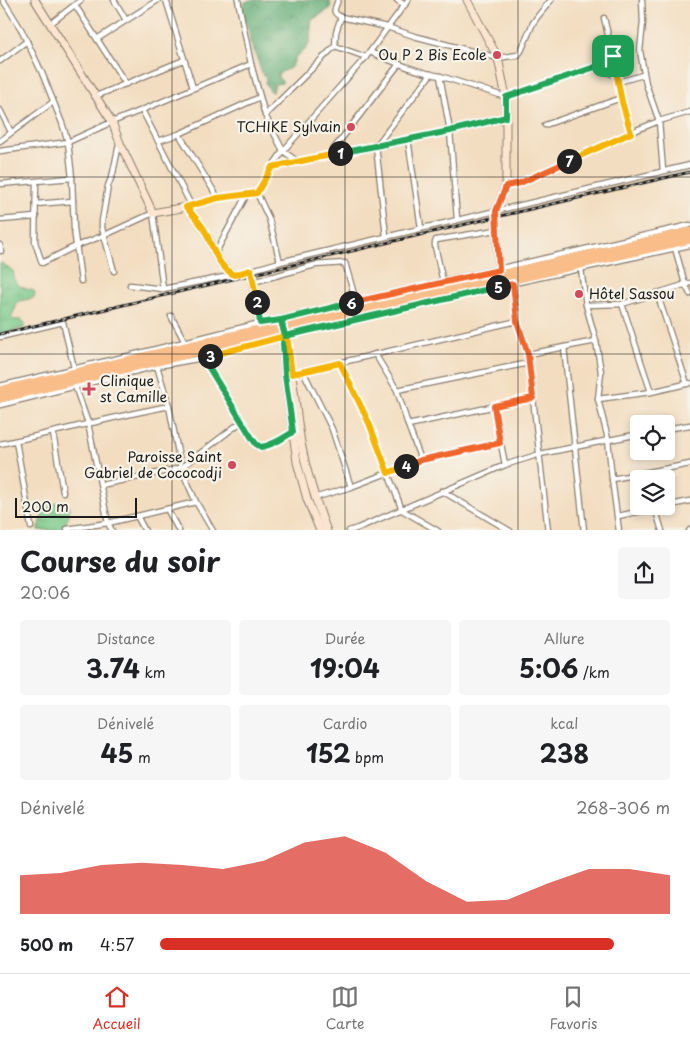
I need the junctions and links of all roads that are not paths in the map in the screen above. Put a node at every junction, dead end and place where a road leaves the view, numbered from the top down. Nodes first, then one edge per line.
1 (3, 0) edge
2 (35, 0) edge
3 (81, 0) edge
4 (114, 0) edge
5 (158, 0) edge
6 (166, 0) edge
7 (246, 0) edge
8 (338, 0) edge
9 (397, 0) edge
10 (467, 0) edge
11 (550, 0) edge
12 (642, 0) edge
13 (239, 2) edge
14 (407, 2) edge
15 (75, 5) junction
16 (341, 17) junction
17 (604, 18) dead end
18 (126, 20) junction
19 (50, 24) junction
20 (387, 27) junction
21 (97, 39) junction
22 (27, 41) junction
23 (334, 46) junction
24 (370, 52) junction
25 (613, 56) junction
26 (366, 57) junction
27 (1, 58) edge
28 (498, 58) junction
29 (184, 60) junction
30 (251, 64) junction
31 (400, 64) junction
32 (595, 67) junction
33 (431, 74) junction
34 (644, 74) junction
35 (440, 76) junction
36 (617, 76) junction
37 (618, 82) junction
38 (126, 84) junction
39 (193, 88) junction
40 (96, 96) junction
41 (260, 97) junction
42 (506, 97) junction
43 (621, 98) junction
44 (53, 102) junction
45 (0, 110) edge
46 (142, 110) junction
47 (690, 112) edge
48 (265, 115) junction
49 (506, 117) junction
50 (659, 121) junction
51 (112, 122) junction
52 (545, 126) dead end
53 (450, 131) junction
54 (11, 132) junction
55 (631, 133) junction
56 (179, 134) junction
57 (408, 139) junction
58 (0, 141) edge
59 (158, 141) junction
60 (68, 142) junction
61 (120, 142) junction
62 (376, 146) junction
63 (0, 151) edge
64 (284, 151) junction
65 (329, 155) junction
66 (298, 161) junction
67 (690, 165) edge
68 (272, 167) junction
69 (663, 172) junction
70 (72, 178) junction
71 (36, 181) junction
72 (0, 184) edge
73 (506, 186) junction
74 (257, 193) junction
75 (247, 194) junction
76 (218, 198) junction
77 (73, 200) junction
78 (36, 204) junction
79 (189, 206) junction
80 (496, 211) junction
81 (153, 213) junction
82 (36, 217) junction
83 (457, 219) junction
84 (0, 220) edge
85 (690, 225) edge
86 (421, 228) junction
87 (496, 230) junction
88 (690, 232) edge
89 (105, 235) junction
90 (386, 236) junction
91 (690, 239) edge
92 (0, 245) edge
93 (690, 245) edge
94 (76, 246) junction
95 (675, 248) junction
96 (1, 251) edge
97 (214, 254) junction
98 (280, 262) junction
99 (581, 269) junction
100 (114, 270) dead end
101 (251, 270) junction
102 (499, 272) junction
103 (234, 275) junction
104 (81, 281) dead end
105 (253, 282) junction
106 (443, 282) junction
107 (688, 283) edge
108 (513, 284) junction
109 (130, 285) dead end
110 (164, 290) junction
111 (657, 294) junction
112 (690, 294) edge
113 (356, 302) junction
114 (622, 304) junction
115 (586, 305) junction
116 (172, 316) dead end
117 (517, 321) junction
118 (283, 328) junction
119 (262, 329) junction
120 (0, 337) edge
121 (596, 341) junction
122 (185, 342) junction
123 (564, 347) junction
124 (375, 354) junction
125 (528, 354) junction
126 (203, 358) junction
127 (340, 363) junction
128 (529, 363) junction
129 (157, 366) junction
130 (74, 368) junction
131 (303, 370) junction
132 (292, 374) junction
133 (688, 383) edge
134 (0, 386) edge
135 (75, 386) junction
136 (397, 390) junction
137 (0, 391) edge
138 (651, 392) junction
139 (0, 398) edge
140 (533, 398) junction
141 (598, 399) junction
142 (0, 405) edge
143 (169, 406) junction
144 (494, 406) junction
145 (241, 422) junction
146 (88, 423) junction
147 (408, 425) junction
148 (690, 425) edge
149 (675, 428) edge
150 (53, 432) junction
151 (293, 432) junction
152 (630, 435) edge
153 (608, 439) junction
154 (16, 441) junction
155 (500, 443) junction
156 (0, 444) edge
157 (575, 446) junction
158 (540, 454) junction
159 (421, 460) junction
160 (690, 464) edge
161 (505, 465) junction
162 (181, 468) junction
163 (388, 473) junction
164 (612, 478) junction
165 (101, 484) junction
166 (351, 487) junction
167 (442, 491) junction
168 (63, 492) dead end
169 (314, 498) junction
170 (690, 501) edge
171 (196, 502) junction
172 (675, 504) edge
173 (167, 509) junction
174 (402, 510) junction
175 (630, 513) edge
176 (657, 515) edge
177 (137, 516) junction
178 (618, 516) junction
179 (108, 523) junction
180 (31, 527) dead end
181 (67, 528) dead end
182 (360, 529) edge
183 (112, 530) edge
184 (145, 530) edge
185 (180, 530) edge
186 (213, 530) edge
187 (320, 530) edge
188 (327, 530) edge
189 (349, 530) edge
190 (438, 530) edge
191 (510, 530) edge
192 (548, 530) edge
193 (584, 530) edge
194 (619, 530) edge
195 (662, 530) edge

1 - 22 street
2 - 19 street
3 - 15 street
4 - 18 street
5 - 18 street
6 - 29 street
7 - 13 street
8 - 16 street
9 - 14 street
10 - 28 street
11 - 28 street
12 - 34 street
13 - 30 street
14 - 20 street
15 - 19 street
15 - 21 street
16 - 20 street
16 - 23 street
17 - 25 street
18 - 21 street
19 - 40 street
20 - 24 street
20 - 28 street
21 - 38 street
22 - 27 street
22 - 44 street
23 - 26 street
23 - 48 street
24 - 26 street
24 - 31 street
25 - 32 street
25 - 36 street
26 - 64 street
28 - 42 street
29 - 38 street
29 - 39 street
30 - 39 street
30 - 41 street
31 - 33 street
31 - 65 street
32 - 36 street
32 - 42 street
33 - 35 street
33 - 62 street
34 - 37 street
34 - 50 street
35 - 42 street
35 - 53 street
36 - 37 street
37 - 43 street
38 - 40 street
39 - 46 street
40 - 51 street
41 - 48 street
41 - 56 street
42 - 49 street
43 - 52 street
43 - 55 street
44 - 54 street
44 - 60 street
45 - 54 street
46 - 51 street
46 - 59 street
47 - 50 street
48 - 64 street
49 - 53 street
49 - 73 street
50 - 55 street
50 - 69 street
51 - 60 street
51 - 61 street
53 - 57 street
53 - 83 street
54 - 58 street
55 - 73 street
56 - 59 street
56 - 76 street
57 - 62 street
57 - 86 street
59 - 79 street
60 - 63 street
60 - 70 street
61 - 81 street
61 - 89 street
62 - 65 street
62 - 90 street
64 - 66 street
64 - 68 street
65 - 66 street
66 - 68 street
67 - 69 street
68 - 74 street
69 - 80 street
70 - 71 street
70 - 77 street
71 - 72 street
71 - 78 street
73 - 80 street
74 - 75 street
74 - 98 street
75 - 76 street
75 - 97 street
76 - 79 street
77 - 78 street
77 - 94 street
78 - 82 street
79 - 81 street
79 - 97 street
80 - 83 street
80 - 87 street
81 - 89 street
81 - 110 street
82 - 84 street
82 - 94 street
83 - 86 street
85 - 102 street
86 - 90 street
87 - 102 street
87 - 106 street
88 - 102 highway
89 - 94 street
89 - 100 street
90 - 98 street
91 - 118 highway
92 - 96 street
93 - 95 street
94 - 104 street
95 - 99 street
95 - 107 street
97 - 103 street
98 - 101 street
99 - 108 street
99 - 115 street
101 - 103 street
101 - 105 street
102 - 106 street
102 - 118 highway
103 - 110 street
105 - 113 street
105 - 119 street
106 - 113 street
107 - 111 street
107 - 112 street
108 - 117 street
108 - 118 street
109 - 110 street
111 - 114 street
111 - 133 street
113 - 118 street
114 - 115 street
114 - 138 street
115 - 121 street
116 - 122 street
117 - 124 street
117 - 125 street
118 - 119 highway
118 - 119 street
118 - 126 street
118 - 132 street
118 - 151 street
119 - 122 street
119 - 137 highway
119 - 139 highway
120 - 130 street
121 - 123 street
121 - 141 street
122 - 130 street
123 - 125 street
123 - 157 street
124 - 127 street
124 - 136 street
125 - 128 street
126 - 129 street
126 - 145 street
127 - 131 street
127 - 163 street
128 - 136 street
128 - 140 street
129 - 135 street
129 - 143 street
130 - 134 street
131 - 132 street
131 - 166 street
132 - 169 street
133 - 138 street
135 - 142 street
135 - 146 street
136 - 147 street
138 - 141 street
140 - 144 street
140 - 158 street
141 - 153 street
143 - 146 street
143 - 162 street
144 - 147 street
144 - 155 street
145 - 151 street
145 - 162 street
146 - 150 street
146 - 165 street
147 - 159 street
148 - 149 street
150 - 154 street
150 - 168 street
151 - 187 street
152 - 153 street
153 - 157 street
153 - 164 street
154 - 156 street
154 - 180 street
155 - 159 street
155 - 161 street
157 - 158 street
157 - 193 street
158 - 161 street
158 - 192 street
159 - 163 street
160 - 164 street
161 - 167 street
162 - 165 street
162 - 171 street
163 - 166 street
163 - 174 street
164 - 178 street
165 - 179 street
166 - 169 street
167 - 174 street
167 - 191 street
169 - 188 street
170 - 172 street
171 - 173 street
171 - 186 street
173 - 177 street
173 - 185 street
174 - 182 street
174 - 190 street
175 - 178 street
176 - 195 street
177 - 179 street
177 - 184 street
178 - 194 street
179 - 181 street
179 - 183 street
182 - 189 street

